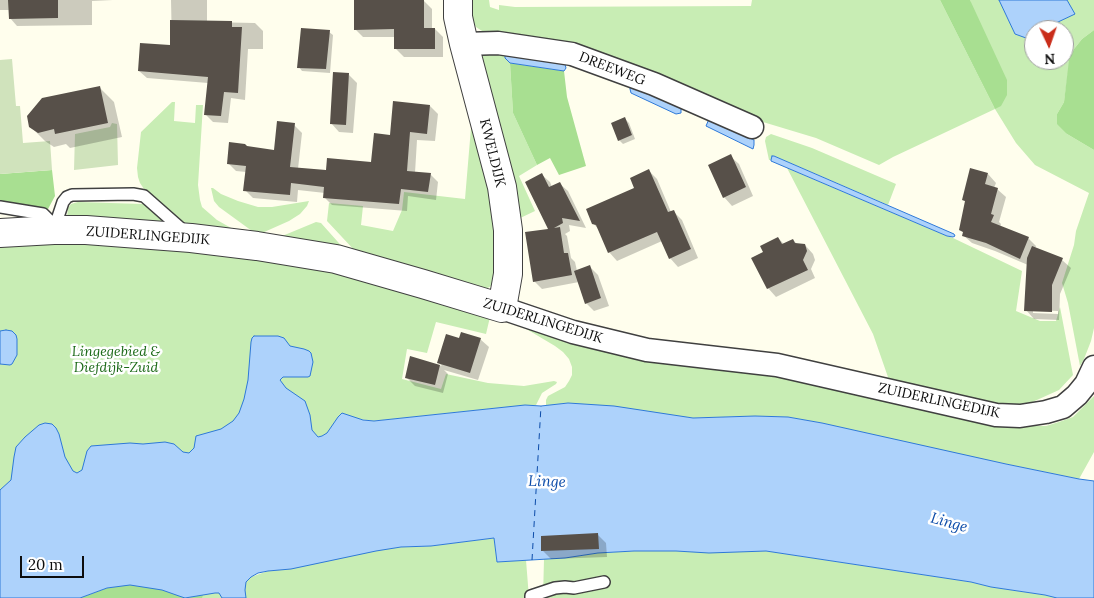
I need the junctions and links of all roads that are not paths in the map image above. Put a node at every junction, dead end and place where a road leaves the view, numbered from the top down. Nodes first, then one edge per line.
1 (458, 0) edge
2 (464, 44) junction
3 (752, 127) dead end
4 (0, 207) edge
5 (54, 230) junction
6 (0, 233) edge
7 (191, 238) junction
8 (502, 308) junction
9 (1094, 367) edge
10 (604, 582) dead end
11 (531, 598) edge

1 - 2 street, KWELDIJK
2 - 3 street, DREEWEG
2 - 8 street, KWELDIJK
4 - 5 lane
5 - 6 street, ZUIDERLINGEDIJK
5 - 7 street, ZUIDERLINGEDIJK
5 - 7 lane
7 - 8 street, ZUIDERLINGEDIJK
8 - 9 street, ZUIDERLINGEDIJK
10 - 11 lane

